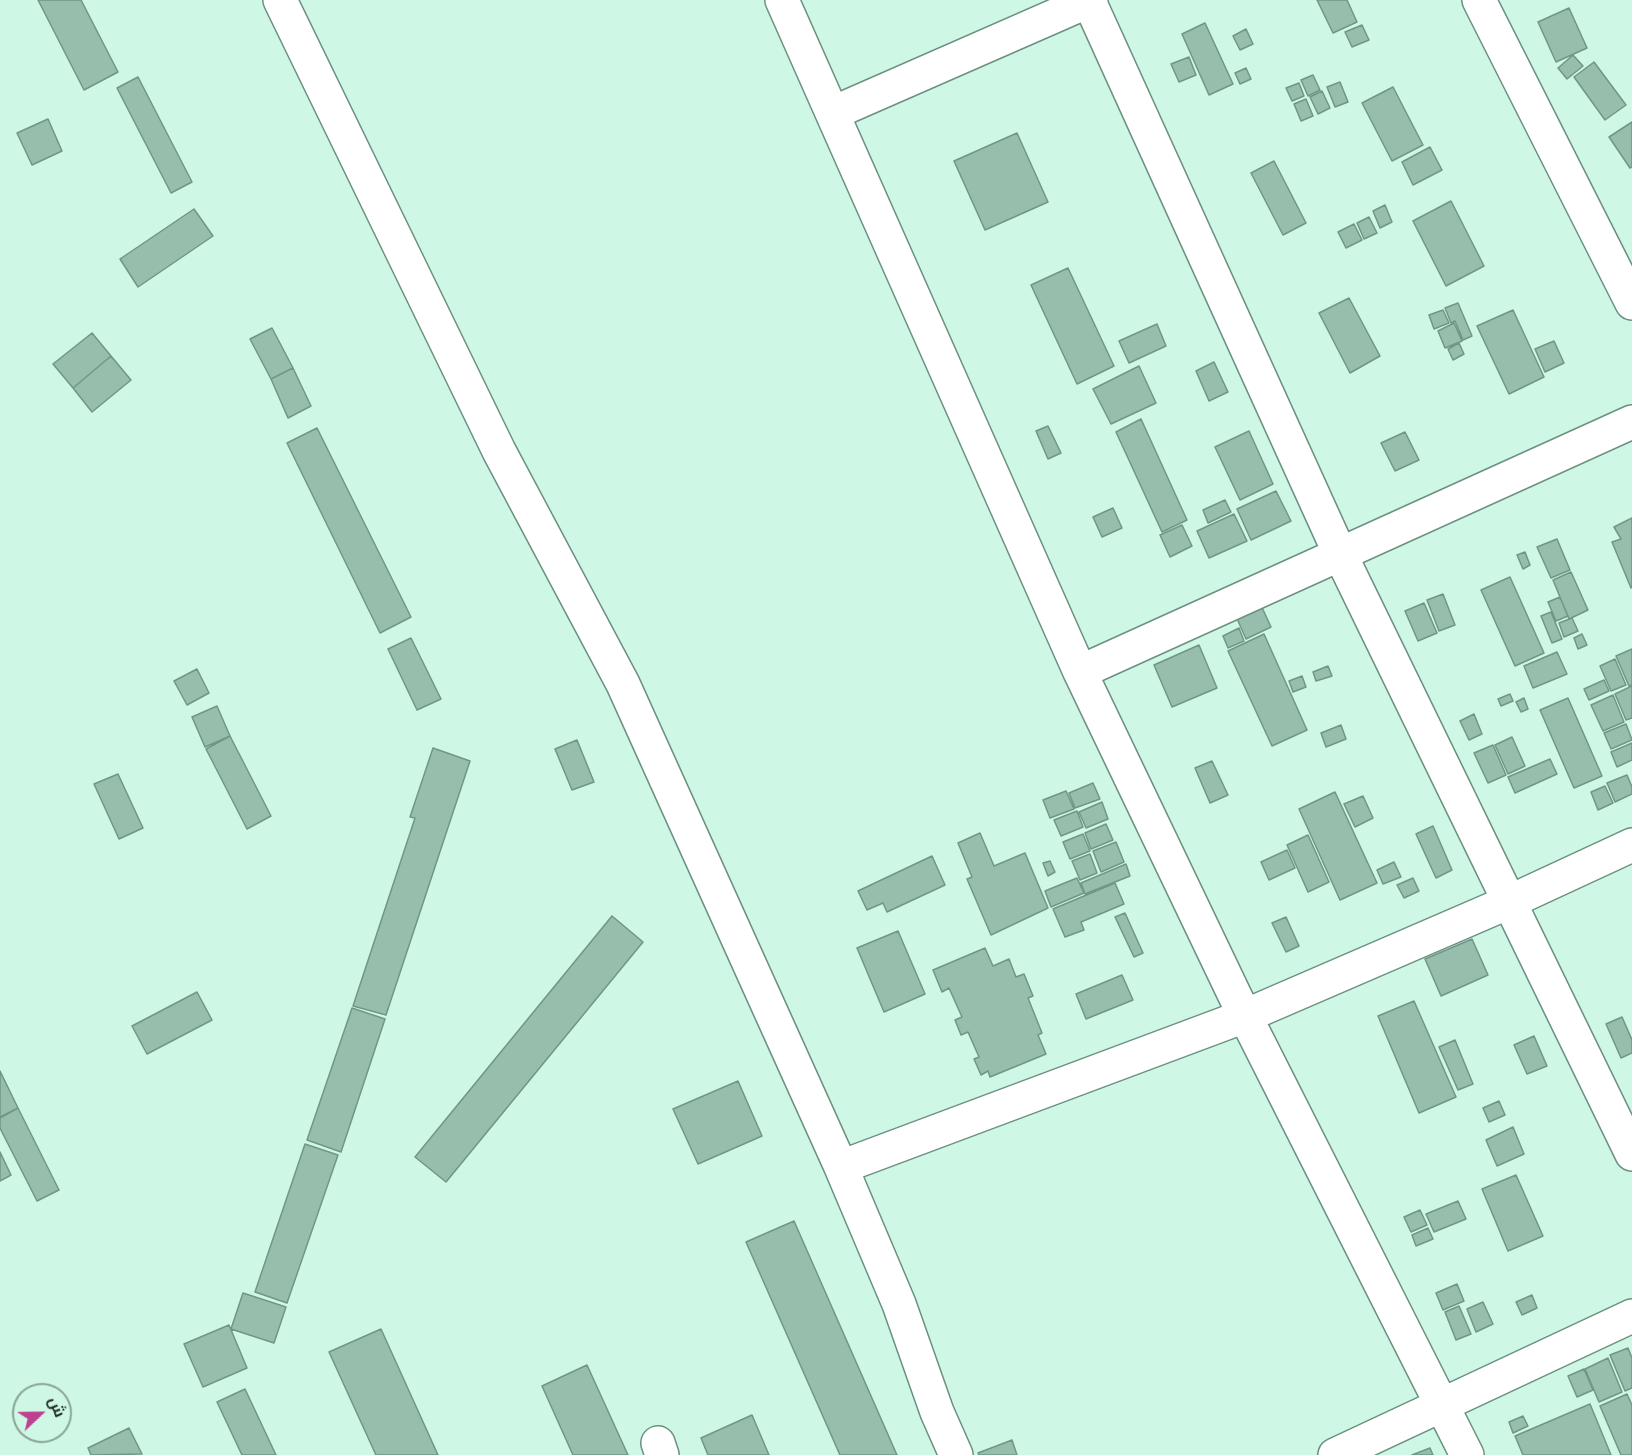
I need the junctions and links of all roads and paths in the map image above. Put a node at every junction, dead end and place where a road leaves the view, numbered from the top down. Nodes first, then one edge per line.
1 (280, 0) edge
2 (782, 0) edge
3 (1479, 0) edge
4 (1090, 1) edge
5 (833, 112) junction
6 (1632, 303) edge
7 (1632, 422) edge
8 (1340, 554) junction
9 (1080, 672) junction
10 (1632, 845) edge
11 (1509, 902) junction
12 (1245, 1016) junction
13 (1632, 1155) edge
14 (841, 1167) junction
15 (1632, 1316) edge
16 (1442, 1406) junction
17 (956, 1455) edge
18 (1335, 1455) edge
19 (1467, 1455) edge

1 - 14 street
2 - 5 street
3 - 6 street
4 - 5 street
4 - 8 street
5 - 9 street
7 - 8 street
8 - 9 street
8 - 11 street
9 - 12 street
10 - 11 street
11 - 12 street
11 - 13 street
12 - 14 street
12 - 16 street
14 - 17 street
15 - 16 street
16 - 18 street
16 - 19 street

